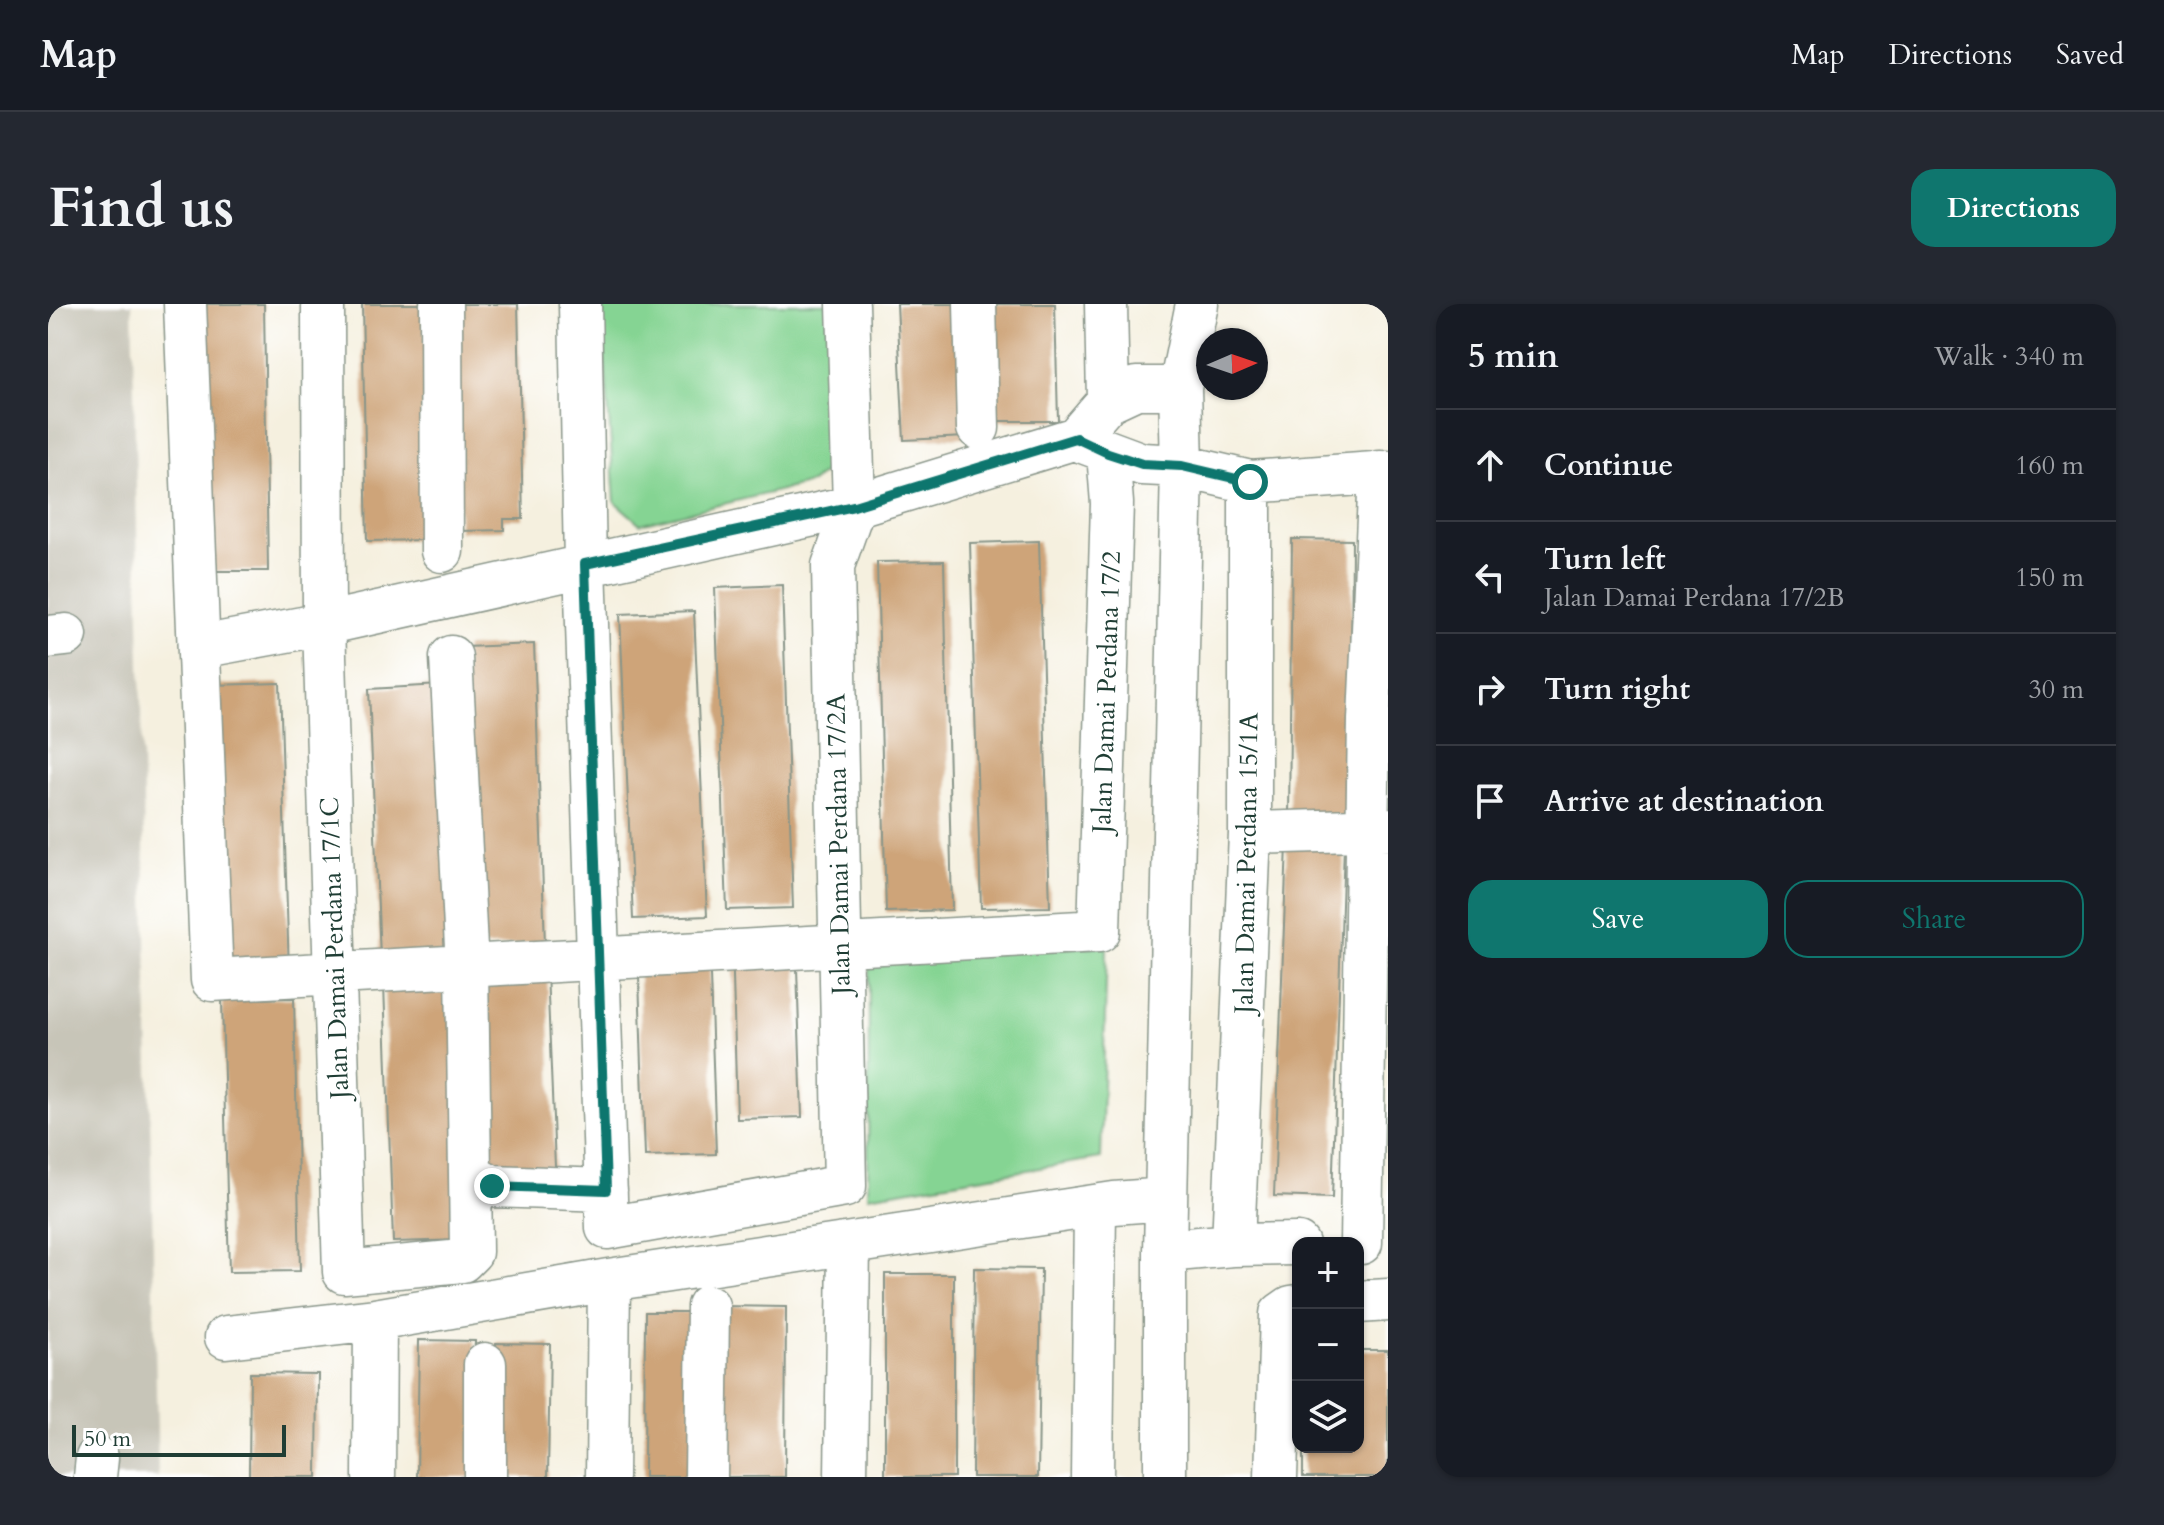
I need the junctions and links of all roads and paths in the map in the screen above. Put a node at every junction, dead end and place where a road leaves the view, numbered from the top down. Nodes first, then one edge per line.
1 (185, 304) edge
2 (323, 304) edge
3 (441, 304) edge
4 (580, 304) edge
5 (848, 304) edge
6 (975, 304) edge
7 (1106, 304) edge
8 (1197, 304) edge
9 (1180, 388) junction
10 (1108, 401) junction
11 (978, 428) dead end
12 (1092, 446) junction
13 (1182, 466) junction
14 (1384, 472) edge
15 (1250, 482) junction
16 (854, 506) junction
17 (442, 551) dead end
18 (585, 564) junction
19 (324, 624) junction
20 (200, 647) junction
21 (451, 657) dead end
22 (1378, 829) edge
23 (1250, 833) junction
24 (840, 945) junction
25 (598, 959) junction
26 (467, 967) junction
27 (335, 974) junction
28 (470, 1174) junction
29 (1166, 1199) junction
30 (1095, 1207) junction
31 (606, 1209) junction
32 (1368, 1242) edge
33 (849, 1244) junction
34 (1292, 1244) edge
35 (1233, 1245) junction
36 (1165, 1251) junction
37 (609, 1280) junction
38 (1388, 1300) edge
39 (1364, 1302) edge
40 (708, 1306) dead end
41 (1292, 1307) edge
42 (375, 1320) junction
43 (226, 1337) dead end
44 (485, 1364) dead end
45 (374, 1477) edge
46 (485, 1477) edge
47 (607, 1477) edge
48 (706, 1477) edge
49 (846, 1477) edge
50 (1092, 1477) edge
51 (1165, 1477) edge
52 (1276, 1477) edge

1 - 20 street
2 - 19 street, Jalan Damai Perdana 17/1C
3 - 17 street
4 - 18 street
5 - 16 street
6 - 11 street
7 - 10 street
8 - 9 street
9 - 10 street
9 - 13 street
10 - 12 street
12 - 13 street
12 - 16 street
12 - 24 street, Jalan Damai Perdana 17/2
13 - 15 street
13 - 29 street
14 - 15 street
14 - 22 street
15 - 23 street, Jalan Damai Perdana 15/1A
16 - 18 street
16 - 24 street, Jalan Damai Perdana 17/2A
18 - 19 street
18 - 25 street
19 - 20 street
19 - 27 street, Jalan Damai Perdana 17/1C
20 - 27 street
21 - 26 street
22 - 23 street
22 - 32 street
23 - 35 street, Jalan Damai Perdana 15/1A
24 - 25 street
24 - 31 street, Jalan Damai Perdana 17/2A
25 - 26 street
25 - 31 street
26 - 27 street
26 - 28 street
27 - 28 street, Jalan Damai Perdana 17/1C
28 - 31 street
29 - 30 street
29 - 36 street
30 - 33 street
30 - 50 street
33 - 37 street
33 - 49 street
34 - 35 street
35 - 36 street
36 - 51 street
37 - 42 street
37 - 47 street
38 - 39 street
40 - 48 street
41 - 52 street
42 - 43 street
42 - 45 street
44 - 46 street

